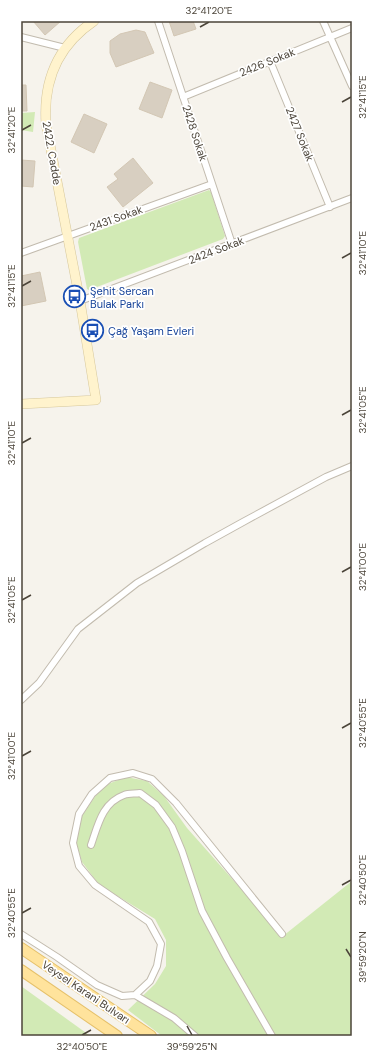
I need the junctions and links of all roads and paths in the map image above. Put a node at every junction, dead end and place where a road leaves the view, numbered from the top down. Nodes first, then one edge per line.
1 (94, 21) edge
2 (158, 21) edge
3 (323, 21) edge
4 (352, 28) edge
5 (21, 37) edge
6 (330, 37) junction
7 (65, 48) junction
8 (270, 61) junction
9 (352, 86) edge
10 (183, 97) junction
11 (212, 184) junction
12 (352, 198) edge
13 (330, 207) junction
14 (68, 236) junction
15 (232, 244) junction
16 (21, 253) edge
17 (80, 301) junction
18 (21, 404) edge
19 (352, 466) edge
20 (21, 700) edge
21 (91, 845) dead end
22 (21, 934) edge
23 (282, 934) dead end
24 (21, 948) edge
25 (21, 970) edge
26 (135, 995) junction
27 (117, 1036) edge
28 (151, 1036) edge
29 (195, 1036) edge
30 (272, 1036) edge

1 - 7 street, 2422. Cadde
2 - 10 street, 2428 Sokak
3 - 6 street
4 - 6 street, 2426 Sokak
5 - 7 street
6 - 8 street, 2426 Sokak
6 - 9 street
7 - 14 street, 2422. Cadde
8 - 10 street, 2426 Sokak
8 - 13 street, 2427 Sokak
10 - 11 street, 2428 Sokak
11 - 14 street, 2431 Sokak
11 - 15 street, 2428 Sokak
12 - 13 street, 2424 Sokak
13 - 15 street, 2424 Sokak
14 - 16 street, 2431 Sokak
14 - 17 street, 2422. Cadde
15 - 17 street, 2424 Sokak
17 - 18 street, 2422. Cadde
19 - 20 street
21 - 30 street
22 - 26 street
23 - 26 street
24 - 28 main road, Veysel Karani Bulvarı
25 - 27 main road, Veysel Karani Bulvarı
26 - 29 street

